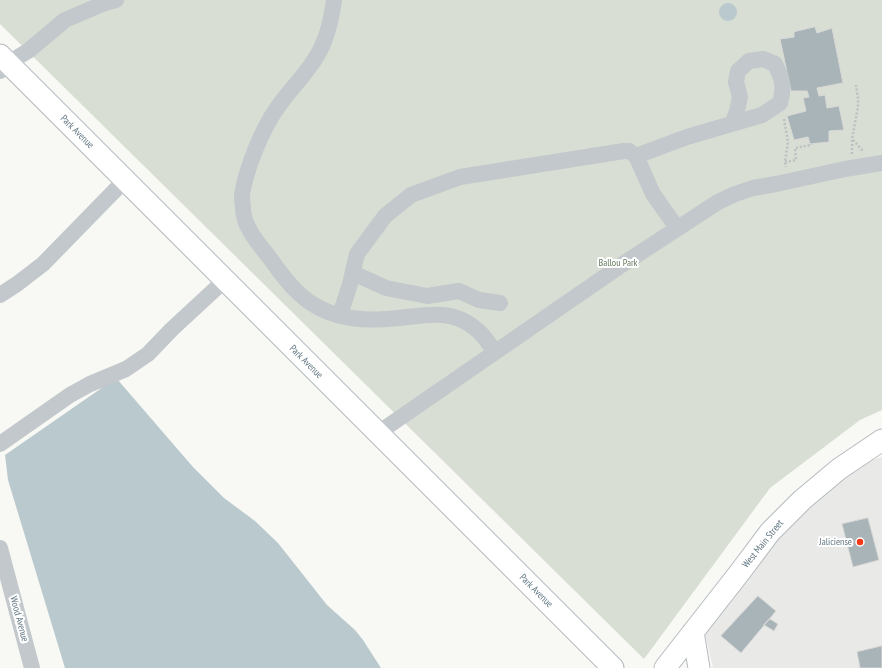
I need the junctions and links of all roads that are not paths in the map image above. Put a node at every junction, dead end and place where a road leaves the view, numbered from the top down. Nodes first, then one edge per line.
1 (116, 0) edge
2 (334, 0) edge
3 (3, 63) edge
4 (732, 124) dead end
5 (636, 156) junction
6 (882, 163) edge
7 (125, 180) junction
8 (677, 228) junction
9 (353, 273) junction
10 (225, 280) junction
11 (0, 295) edge
12 (500, 303) dead end
13 (340, 315) junction
14 (495, 352) junction
15 (378, 433) junction
16 (882, 440) edge
17 (0, 444) edge
18 (0, 548) edge
19 (693, 632) junction
20 (32, 668) edge
21 (613, 668) edge
22 (665, 668) edge
23 (699, 668) edge

1 - 3 street
2 - 13 street
3 - 7 main road, Park Avenue
4 - 5 street
5 - 8 street
5 - 9 street
6 - 8 street
7 - 10 main road, Park Avenue
7 - 11 street
8 - 14 street
9 - 12 street
9 - 13 street
10 - 15 main road, Park Avenue
10 - 17 street
13 - 14 street
14 - 15 street
15 - 21 main road, Park Avenue
16 - 19 main road, West Main Street
18 - 20 street, Wood Avenue
19 - 22 main road, West Main Street
19 - 23 main road

